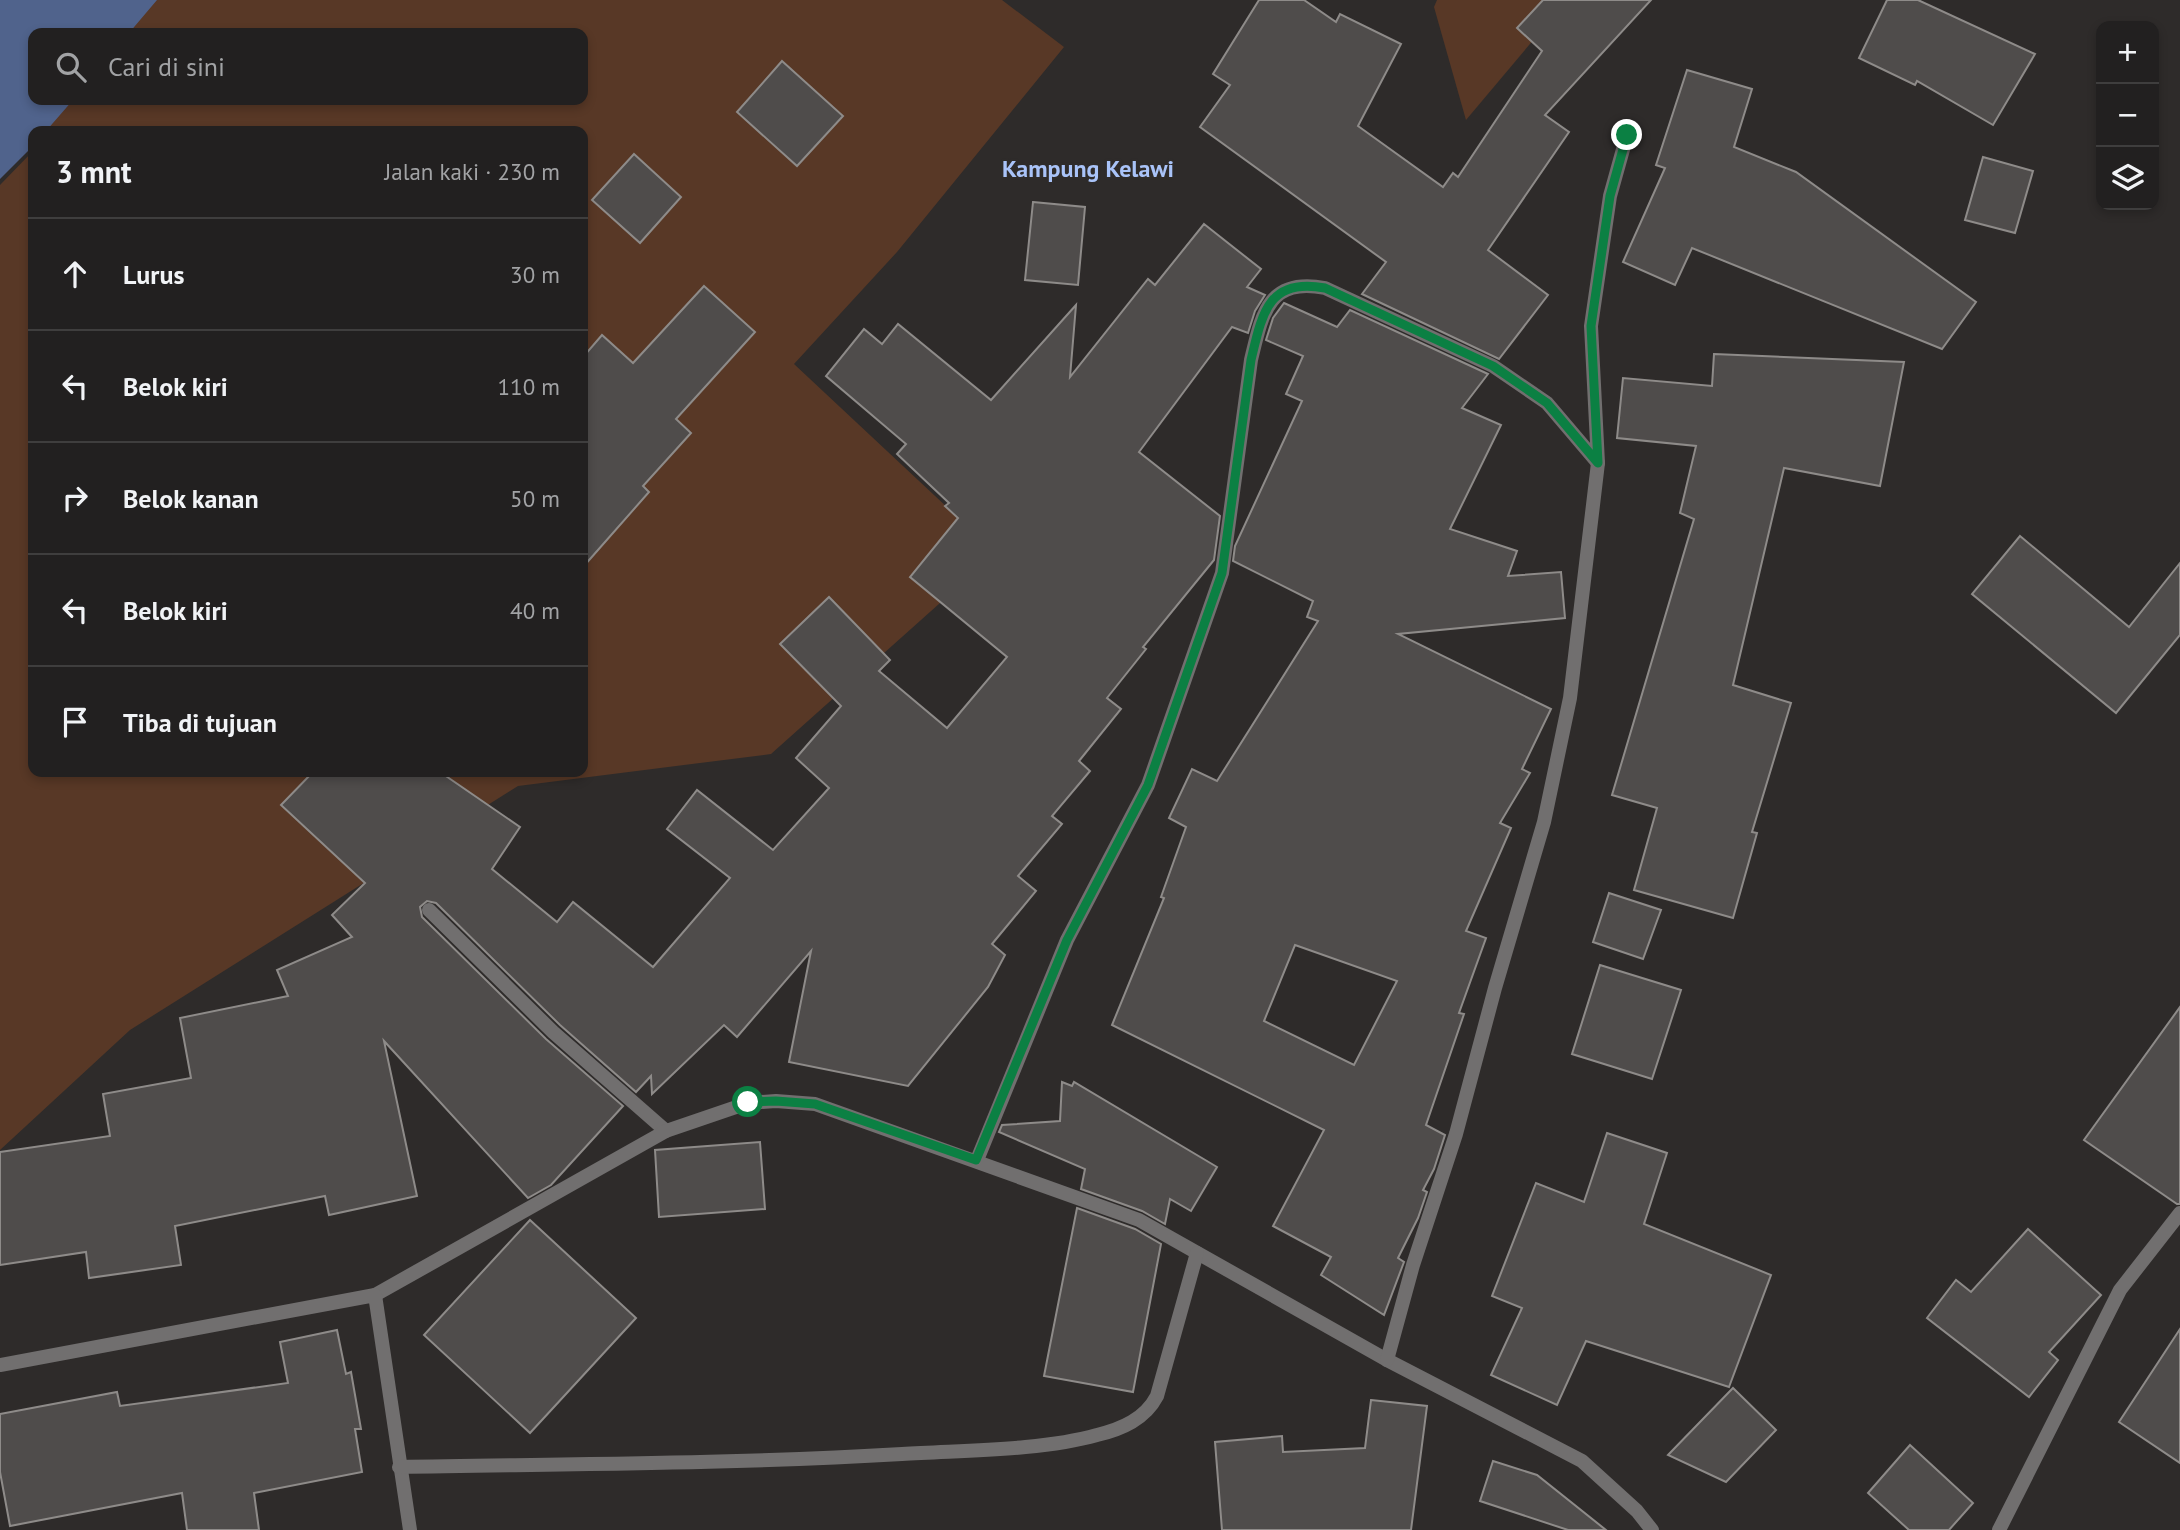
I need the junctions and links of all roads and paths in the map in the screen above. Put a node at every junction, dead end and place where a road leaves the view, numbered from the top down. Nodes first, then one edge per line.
1 (1627, 135) dead end
2 (1598, 463) junction
3 (429, 910) dead end
4 (666, 1131) junction
5 (976, 1160) junction
6 (2180, 1213) edge
7 (1197, 1253) junction
8 (375, 1295) junction
9 (1387, 1360) junction
10 (0, 1365) edge
11 (399, 1467) junction
12 (410, 1530) edge
13 (1652, 1530) edge
14 (1999, 1530) edge

1 - 2 street
2 - 5 street
2 - 9 street
3 - 4 street
4 - 5 street
4 - 8 street
5 - 7 street
6 - 14 street
7 - 9 street
7 - 11 street
8 - 10 street
8 - 11 street
9 - 13 street
11 - 12 street

